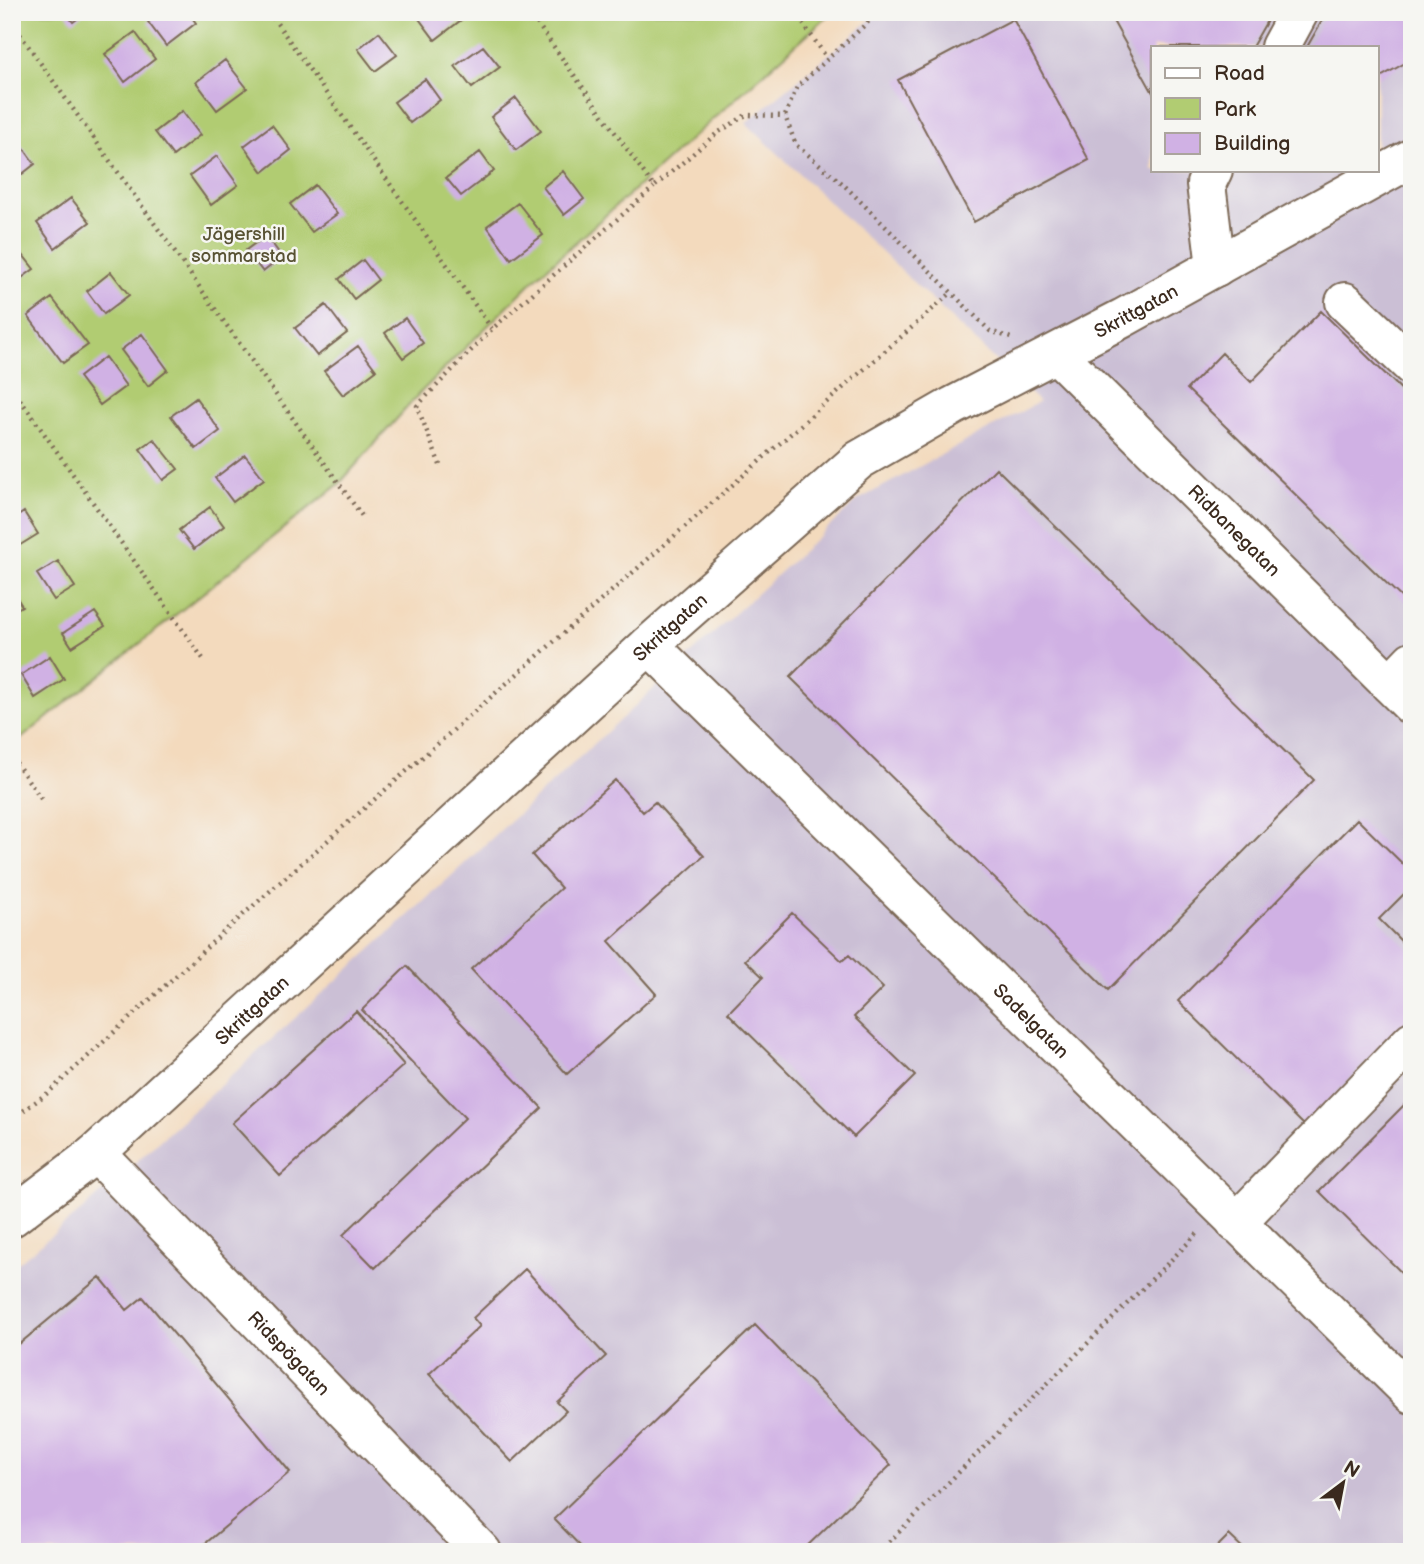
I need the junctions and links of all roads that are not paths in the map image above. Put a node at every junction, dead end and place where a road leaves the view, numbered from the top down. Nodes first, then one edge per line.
1 (1299, 12) edge
2 (1281, 46) edge
3 (1412, 158) edge
4 (1212, 172) edge
5 (1216, 267) junction
6 (1345, 302) dead end
7 (1058, 354) junction
8 (1412, 366) edge
9 (649, 645) junction
10 (1404, 684) edge
11 (1412, 1041) edge
12 (96, 1153) junction
13 (1229, 1216) junction
14 (12, 1217) edge
15 (1412, 1394) edge
16 (482, 1552) edge

1 - 2 street
3 - 5 street, Skrittgatan
4 - 5 street
5 - 7 street, Skrittgatan
6 - 8 street
7 - 9 street, Skrittgatan
7 - 10 street, Ridbanegatan
9 - 12 street, Skrittgatan
9 - 13 street, Sadelgatan
11 - 13 street
12 - 14 street, Skrittgatan
12 - 16 street, Ridspögatan
13 - 15 street, Sadelgatan

